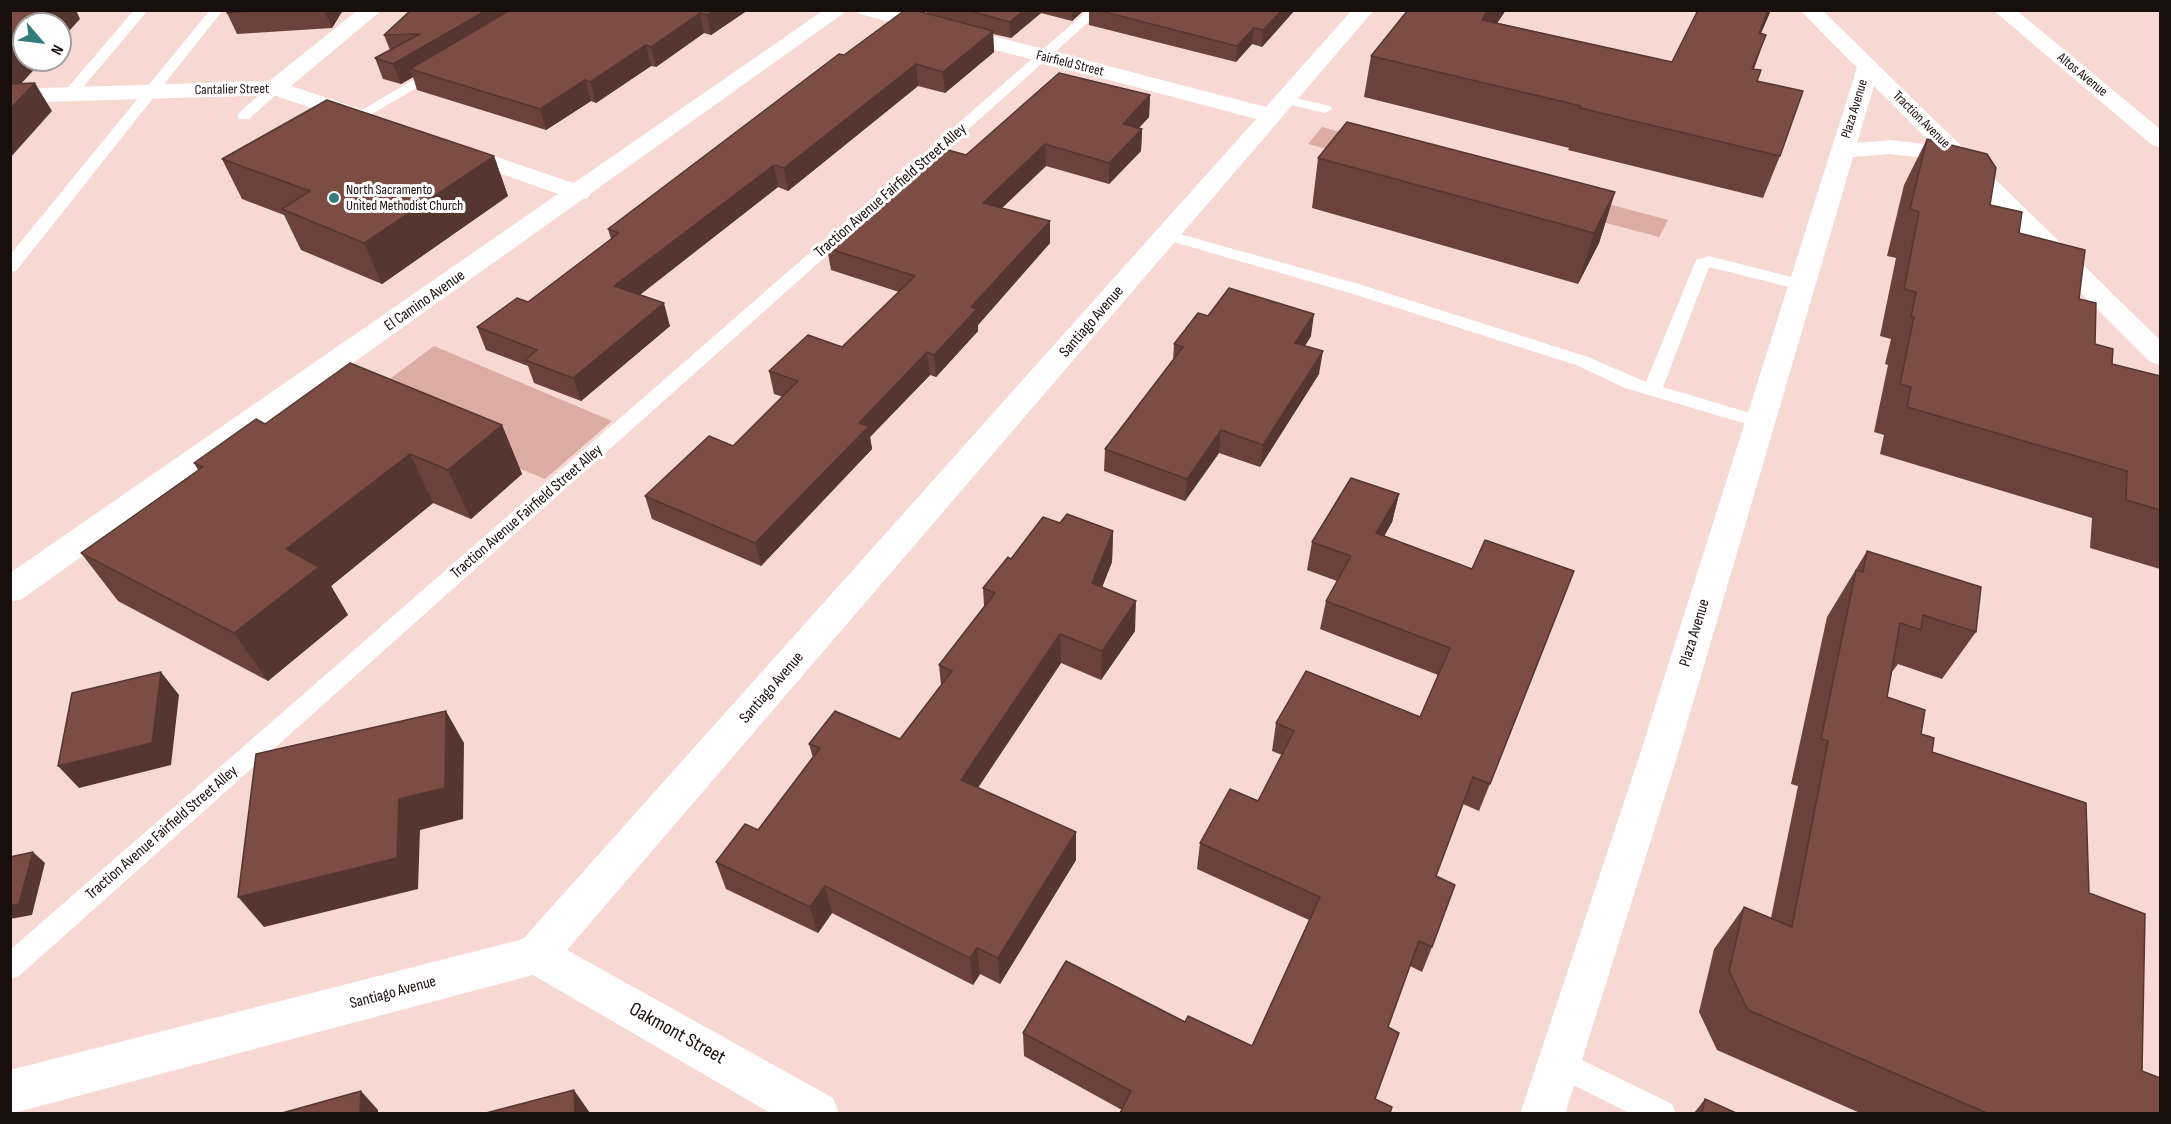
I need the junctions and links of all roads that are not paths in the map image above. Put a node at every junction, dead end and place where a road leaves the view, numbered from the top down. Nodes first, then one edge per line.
1 (142, 10) edge
2 (217, 10) edge
3 (372, 10) edge
4 (838, 10) edge
5 (867, 10) edge
6 (1096, 10) edge
7 (1364, 10) edge
8 (1810, 10) edge
9 (2003, 10) edge
10 (1043, 57) junction
11 (451, 63) edge
12 (1868, 67) junction
13 (275, 88) junction
14 (150, 91) junction
15 (70, 94) junction
16 (10, 96) edge
17 (1280, 108) junction
18 (1325, 109) dead end
19 (244, 116) dead end
20 (358, 116) junction
21 (380, 124) edge
22 (328, 134) edge
23 (2160, 140) edge
24 (436, 143) edge
25 (1842, 151) junction
26 (1957, 155) junction
27 (579, 193) junction
28 (1168, 236) junction
29 (10, 267) edge
30 (1801, 285) junction
31 (2160, 356) edge
32 (1652, 390) junction
33 (1760, 422) junction
34 (10, 590) edge
35 (536, 956) junction
36 (10, 967) edge
37 (1559, 1063) junction
38 (10, 1092) edge
39 (817, 1113) edge
40 (1542, 1113) edge
41 (1662, 1113) edge

1 - 15 lane
2 - 14 lane
3 - 13 street
4 - 27 street, El Camino Avenue
5 - 10 street, Fairfield Street
6 - 10 lane, Traction Avenue Fairfield Street Alley
7 - 17 street, Santiago Avenue
8 - 12 street, Traction Avenue
9 - 23 street, Altos Avenue
10 - 17 street, Fairfield Street
10 - 36 lane, Traction Avenue Fairfield Street Alley
11 - 20 lane
12 - 25 street, Plaza Avenue
12 - 26 street, Traction Avenue
13 - 14 street, Cantalier Street
13 - 19 lane
13 - 20 street, Cantalier Street
14 - 15 street, Cantalier Street
14 - 29 lane
15 - 16 street, Cantalier Street
17 - 18 lane
17 - 28 street, Santiago Avenue
20 - 21 street, Cantalier Street
20 - 22 lane
24 - 27 street
25 - 26 street, Plaza Avenue
25 - 30 street, Plaza Avenue
26 - 31 street, Traction Avenue
27 - 34 street, El Camino Avenue
28 - 32 lane
28 - 35 street, Santiago Avenue
30 - 32 lane
30 - 33 street, Plaza Avenue
32 - 33 lane
33 - 37 street, Plaza Avenue
35 - 38 street, Santiago Avenue
35 - 39 street, Oakmont Street
37 - 40 street, Plaza Avenue
37 - 41 lane

